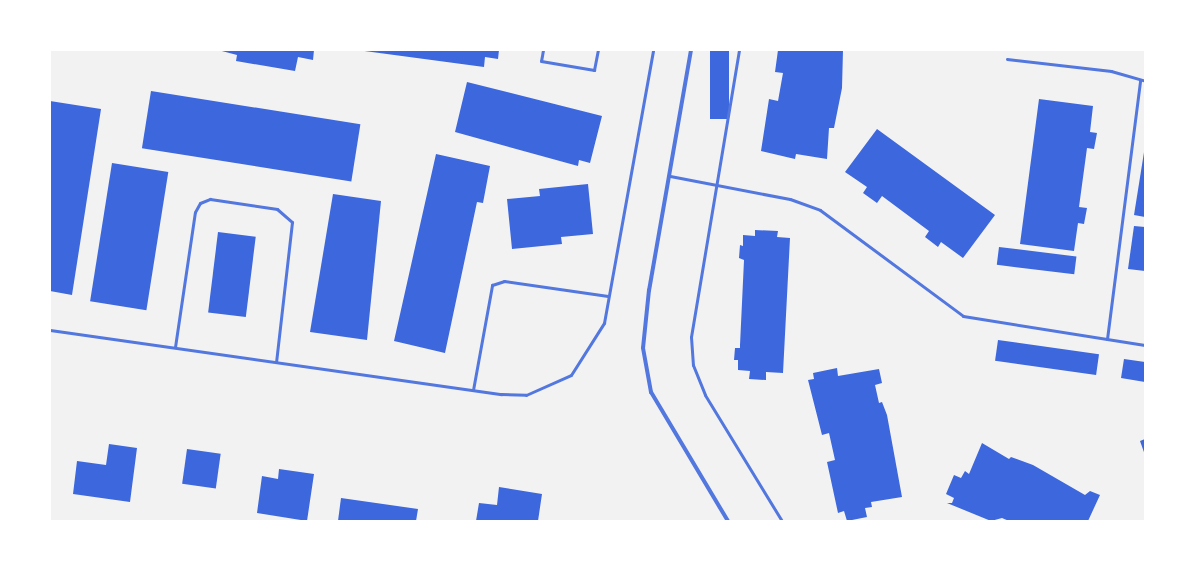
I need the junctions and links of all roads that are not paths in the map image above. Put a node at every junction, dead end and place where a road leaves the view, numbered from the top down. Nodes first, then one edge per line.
1 (543, 50) edge
2 (598, 50) edge
3 (653, 50) edge
4 (690, 50) edge
5 (739, 50) edge
6 (1006, 59) dead end
7 (1140, 80) junction
8 (1145, 81) edge
9 (670, 176) junction
10 (715, 186) junction
11 (608, 296) junction
12 (50, 330) edge
13 (1107, 339) junction
14 (1145, 345) edge
15 (175, 347) junction
16 (276, 362) junction
17 (473, 390) junction
18 (728, 521) edge
19 (782, 521) edge

1 - 2 lane
3 - 11 lane
4 - 9 street
5 - 10 lane
6 - 7 lane
7 - 8 lane
7 - 13 lane
9 - 10 lane
9 - 18 street
10 - 13 lane
10 - 19 lane
11 - 17 lane
11 - 17 lane
12 - 15 lane
13 - 14 lane
15 - 16 lane
15 - 16 lane
16 - 17 lane

